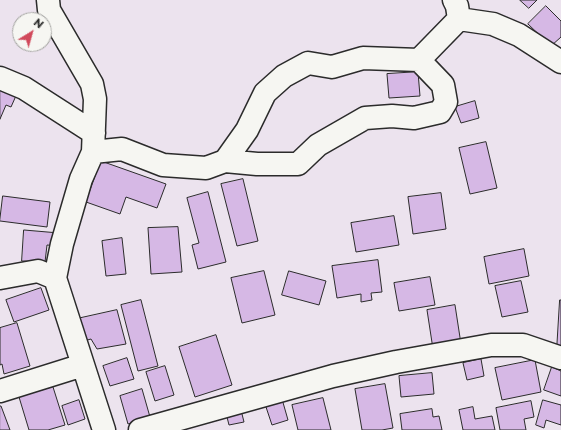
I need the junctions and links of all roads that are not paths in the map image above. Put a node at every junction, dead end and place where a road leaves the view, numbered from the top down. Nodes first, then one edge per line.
1 (48, 0) edge
2 (456, 10) edge
3 (419, 60) junction
4 (561, 62) edge
5 (0, 78) edge
6 (94, 142) junction
7 (225, 161) junction
8 (0, 278) edge
9 (55, 278) junction
10 (561, 358) edge
11 (83, 365) junction
12 (0, 391) edge
13 (104, 430) edge
14 (140, 430) edge

1 - 6 street
2 - 3 street
2 - 4 street
3 - 7 street
3 - 7 street
5 - 6 street
6 - 7 street
6 - 9 street
8 - 9 street
9 - 11 street
10 - 14 street
11 - 12 street
11 - 13 street

